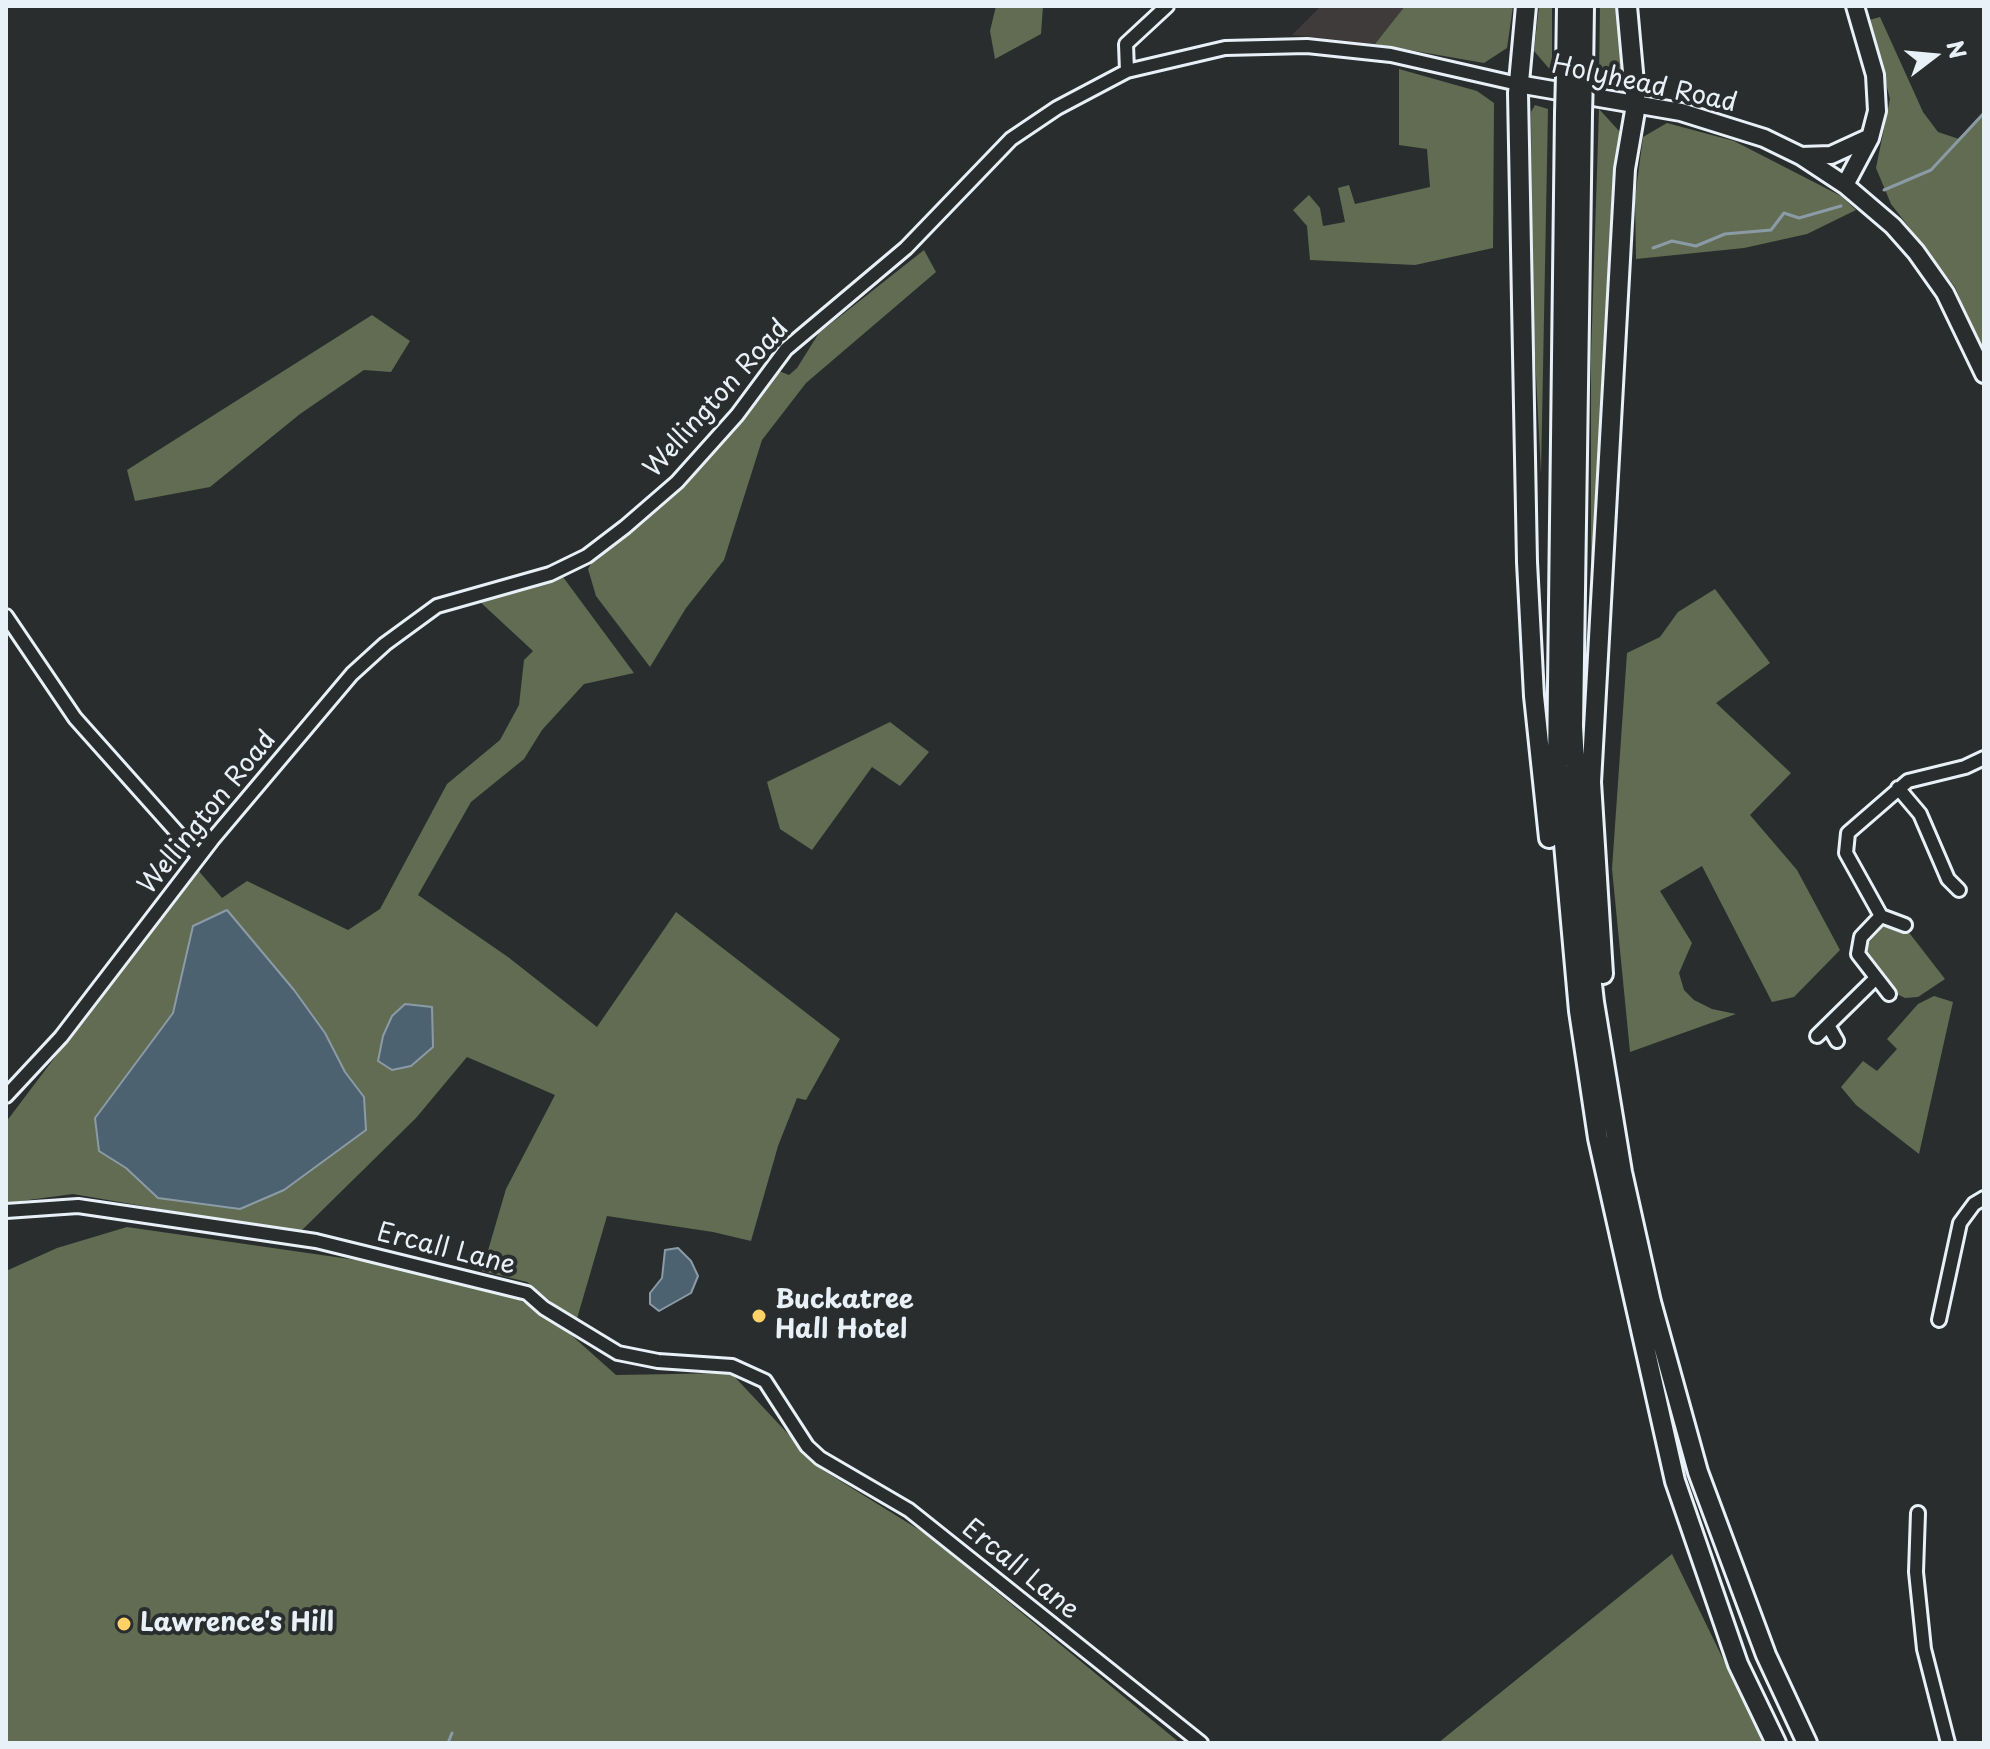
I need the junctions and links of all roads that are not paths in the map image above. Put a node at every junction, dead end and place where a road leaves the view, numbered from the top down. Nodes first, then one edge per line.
1 (1167, 6) edge
2 (1526, 6) edge
3 (1567, 6) edge
4 (1584, 6) edge
5 (1627, 6) edge
6 (1855, 6) edge
7 (1127, 71) junction
8 (1575, 76) junction
9 (1518, 84) junction
10 (1636, 105) junction
11 (1574, 114) junction
12 (1870, 138) junction
13 (1801, 156) junction
14 (1845, 185) junction
15 (1984, 374) edge
16 (6, 616) edge
17 (1984, 758) edge
18 (1898, 788) junction
19 (199, 857) junction
20 (1948, 879) junction
21 (1937, 889) dead end
22 (1959, 890) dead end
23 (1881, 916) junction
24 (1905, 925) dead end
25 (1569, 926) junction
26 (1875, 979) junction
27 (1889, 994) dead end
28 (1829, 1027) junction
29 (1817, 1036) dead end
30 (1837, 1041) dead end
31 (6, 1096) edge
32 (1622, 1172) junction
33 (1984, 1198) edge
34 (6, 1211) edge
35 (1939, 1320) dead end
36 (1918, 1513) dead end
37 (1201, 1743) edge
38 (1776, 1743) edge
39 (1807, 1743) edge
40 (1948, 1743) edge

1 - 7 street
2 - 9 highway
3 - 8 highway
4 - 8 highway
5 - 10 highway
6 - 12 main road
7 - 9 street, Wellington Road
7 - 19 street, Wellington Road
8 - 11 highway, bridge
9 - 10 main road, Holyhead Road
9 - 25 highway
10 - 13 main road, Holyhead Road
10 - 32 highway
11 - 25 highway
11 - 32 highway
12 - 13 main road
12 - 14 main road
13 - 14 main road, Holyhead Road
14 - 15 main road, Holyhead Road
16 - 19 street
17 - 18 street
18 - 20 street
18 - 23 street
19 - 31 street, Wellington Road
20 - 21 street
20 - 22 street
23 - 24 street
23 - 26 street
25 - 38 highway
26 - 27 street
26 - 28 street
28 - 29 street
28 - 30 street
32 - 39 highway
33 - 35 street
34 - 37 street, Ercall Lane
36 - 40 street

